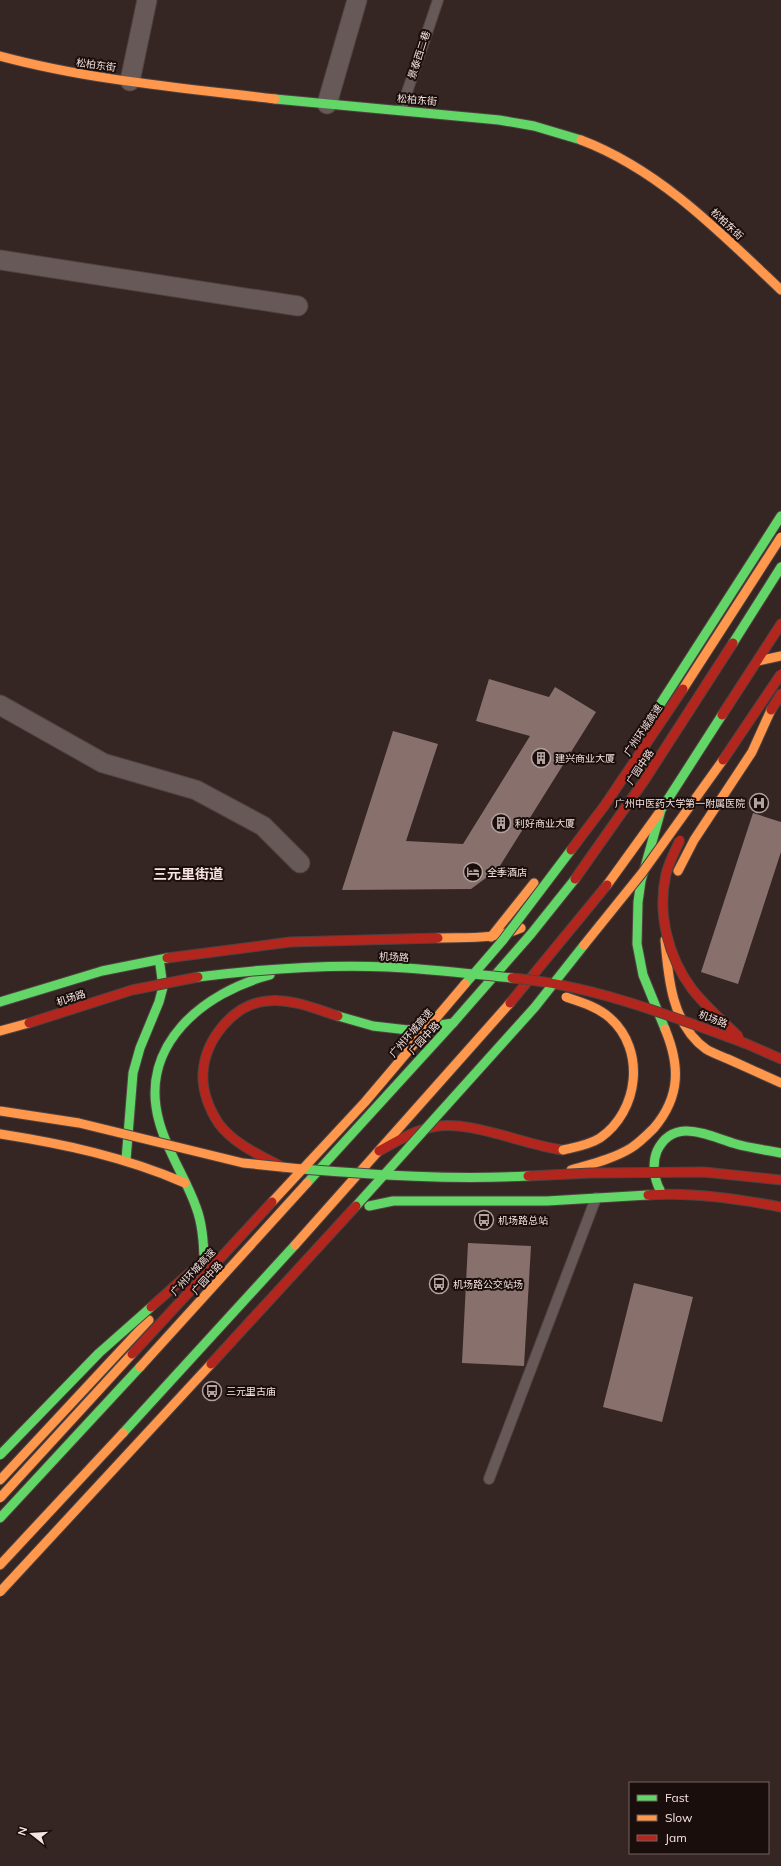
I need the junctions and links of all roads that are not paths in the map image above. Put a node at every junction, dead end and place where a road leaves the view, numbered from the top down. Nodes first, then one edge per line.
1 (147, 0) edge
2 (357, 0) edge
3 (438, 0) edge
4 (0, 56) edge
5 (130, 81) junction
6 (327, 104) junction
7 (401, 110) junction
8 (0, 260) edge
9 (781, 290) edge
10 (298, 306) dead end
11 (781, 516) edge
12 (781, 537) edge
13 (764, 544) junction
14 (781, 567) edge
15 (750, 615) junction
16 (781, 624) edge
17 (781, 656) edge
18 (758, 661) junction
19 (781, 674) edge
20 (678, 678) junction
21 (781, 694) edge
22 (0, 705) edge
23 (658, 708) dead end
24 (771, 710) junction
25 (677, 730) junction
26 (744, 747) dead end
27 (735, 759) dead end
28 (713, 790) dead end
29 (661, 810) junction
30 (682, 837) dead end
31 (300, 863) dead end
32 (539, 875) dead end
33 (555, 906) junction
34 (491, 937) junction
35 (159, 959) junction
36 (295, 969) junction
37 (516, 978) junction
38 (0, 1002) edge
39 (453, 1023) junction
40 (0, 1031) edge
41 (747, 1044) junction
42 (781, 1060) edge
43 (781, 1083) edge
44 (0, 1111) edge
45 (0, 1134) edge
46 (379, 1151) junction
47 (781, 1153) edge
48 (126, 1160) junction
49 (284, 1168) junction
50 (515, 1178) junction
51 (781, 1180) edge
52 (185, 1183) junction
53 (282, 1194) junction
54 (662, 1194) junction
55 (596, 1198) junction
56 (370, 1206) junction
57 (781, 1207) edge
58 (289, 1252) junction
59 (204, 1264) junction
60 (275, 1307) junction
61 (176, 1327) junction
62 (207, 1342) junction
63 (90, 1422) junction
64 (38, 1438) junction
65 (115, 1442) junction
66 (0, 1455) edge
67 (489, 1479) dead end
68 (0, 1480) edge
69 (104, 1488) junction
70 (0, 1498) edge
71 (0, 1518) edge
72 (0, 1566) edge
73 (1, 1597) edge

1 - 5 street
2 - 6 street
3 - 7 lane, 景泰西二巷
4 - 5 main road, 松柏东街
5 - 6 main road, 松柏东街
6 - 7 main road, 松柏东街
7 - 9 main road, 松柏东街
8 - 10 street
11 - 13 main road
12 - 53 main road, 广州环城高速, bridge
13 - 15 main road
13 - 20 main road
14 - 15 main road, 广园中路
15 - 25 main road, 广园中路
16 - 18 main road
17 - 18 main road
18 - 29 main road
19 - 73 main road, bridge
20 - 23 main road
20 - 25 main road
21 - 24 main road
22 - 31 street
24 - 26 main road
24 - 43 main road
25 - 33 main road, 广园中路
27 - 28 main road
29 - 46 main road
29 - 50 main road, bridge
30 - 41 main road, bridge
32 - 34 main road
33 - 34 main road
33 - 39 main road, 广园中路
34 - 35 main road
35 - 38 main road
35 - 48 main road
36 - 37 main road, 机场路, bridge
36 - 40 main road, 机场路, bridge
36 - 52 main road, bridge
37 - 41 main road, 机场路, bridge
37 - 46 main road, bridge
39 - 49 main road
39 - 61 main road, 广园中路
41 - 42 main road, 机场路
44 - 49 main road, bridge
45 - 48 main road
46 - 58 main road
47 - 54 main road
48 - 52 main road
49 - 50 main road, bridge
50 - 51 main road, bridge
52 - 59 main road
53 - 66 main road, bridge
53 - 70 main road, 广州环城高速, bridge
54 - 55 main road
54 - 57 main road
55 - 56 main road
55 - 67 lane
56 - 58 main road
56 - 60 main road
58 - 60 main road
58 - 62 main road
59 - 61 main road
59 - 64 main road
60 - 62 main road
60 - 69 main road
61 - 63 main road, 广园中路
62 - 65 main road
63 - 64 main road
63 - 71 main road, 广园中路
64 - 68 main road
65 - 69 main road
65 - 72 main road
69 - 73 main road

